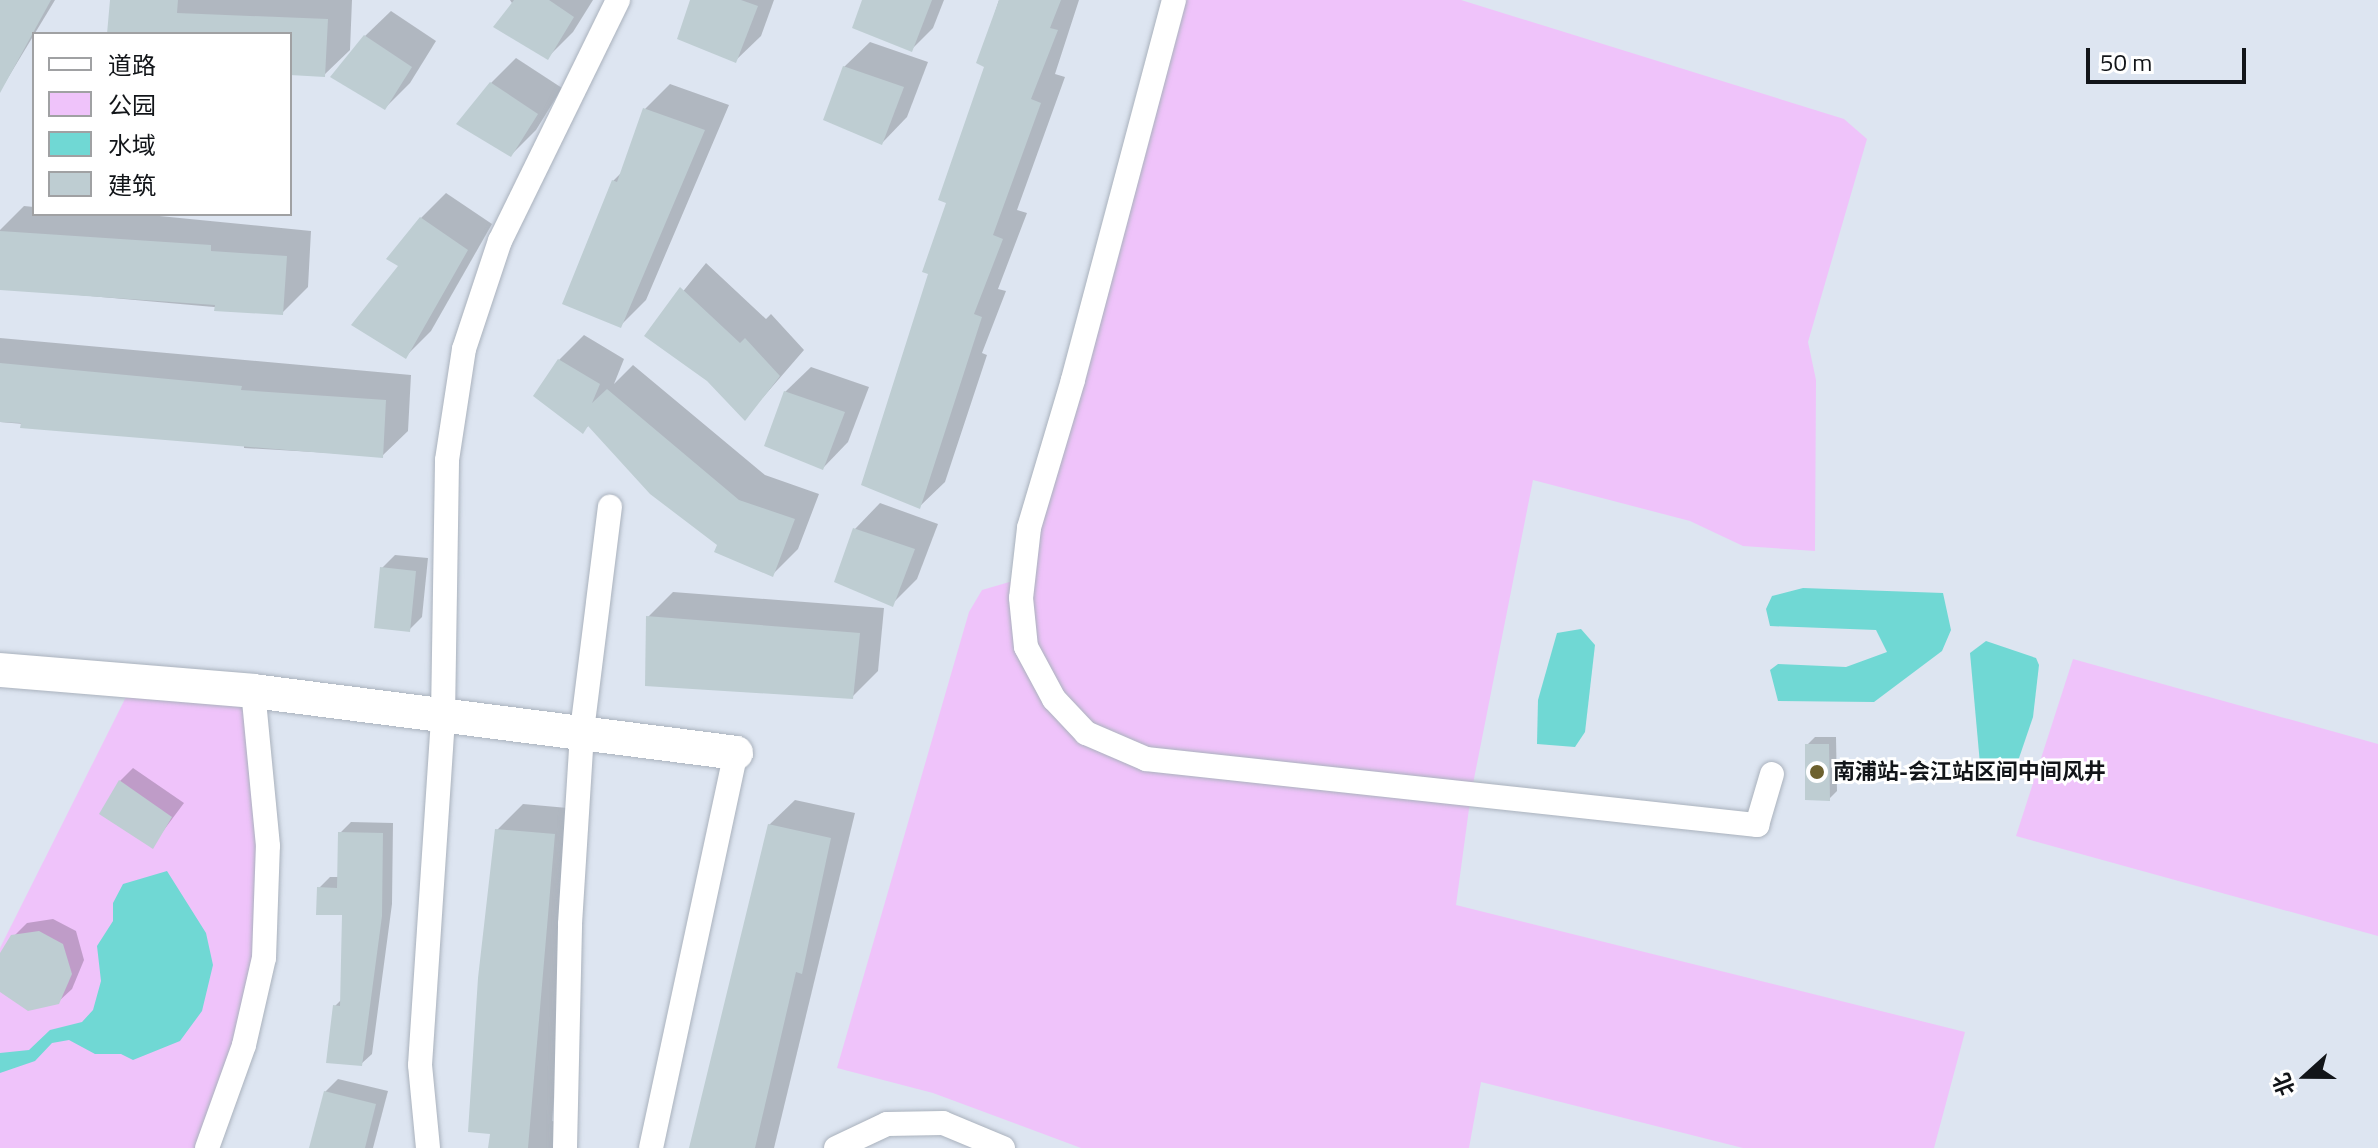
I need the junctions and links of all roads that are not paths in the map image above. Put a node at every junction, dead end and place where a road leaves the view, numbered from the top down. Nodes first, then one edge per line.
1 (618, 0) edge
2 (1174, 0) edge
3 (610, 507) dead end
4 (0, 670) edge
5 (253, 691) junction
6 (443, 717) junction
7 (582, 731) junction
8 (736, 753) joint
9 (1772, 774) dead end
10 (207, 1148) edge
11 (428, 1148) edge
12 (565, 1148) edge
13 (651, 1148) edge
14 (836, 1148) edge
15 (1003, 1148) edge

1 - 6 street
2 - 9 street
3 - 7 street
4 - 5 street
5 - 6 street
5 - 10 street
6 - 7 street
6 - 11 street
7 - 8 street
7 - 12 street
8 - 13 street
14 - 15 street

